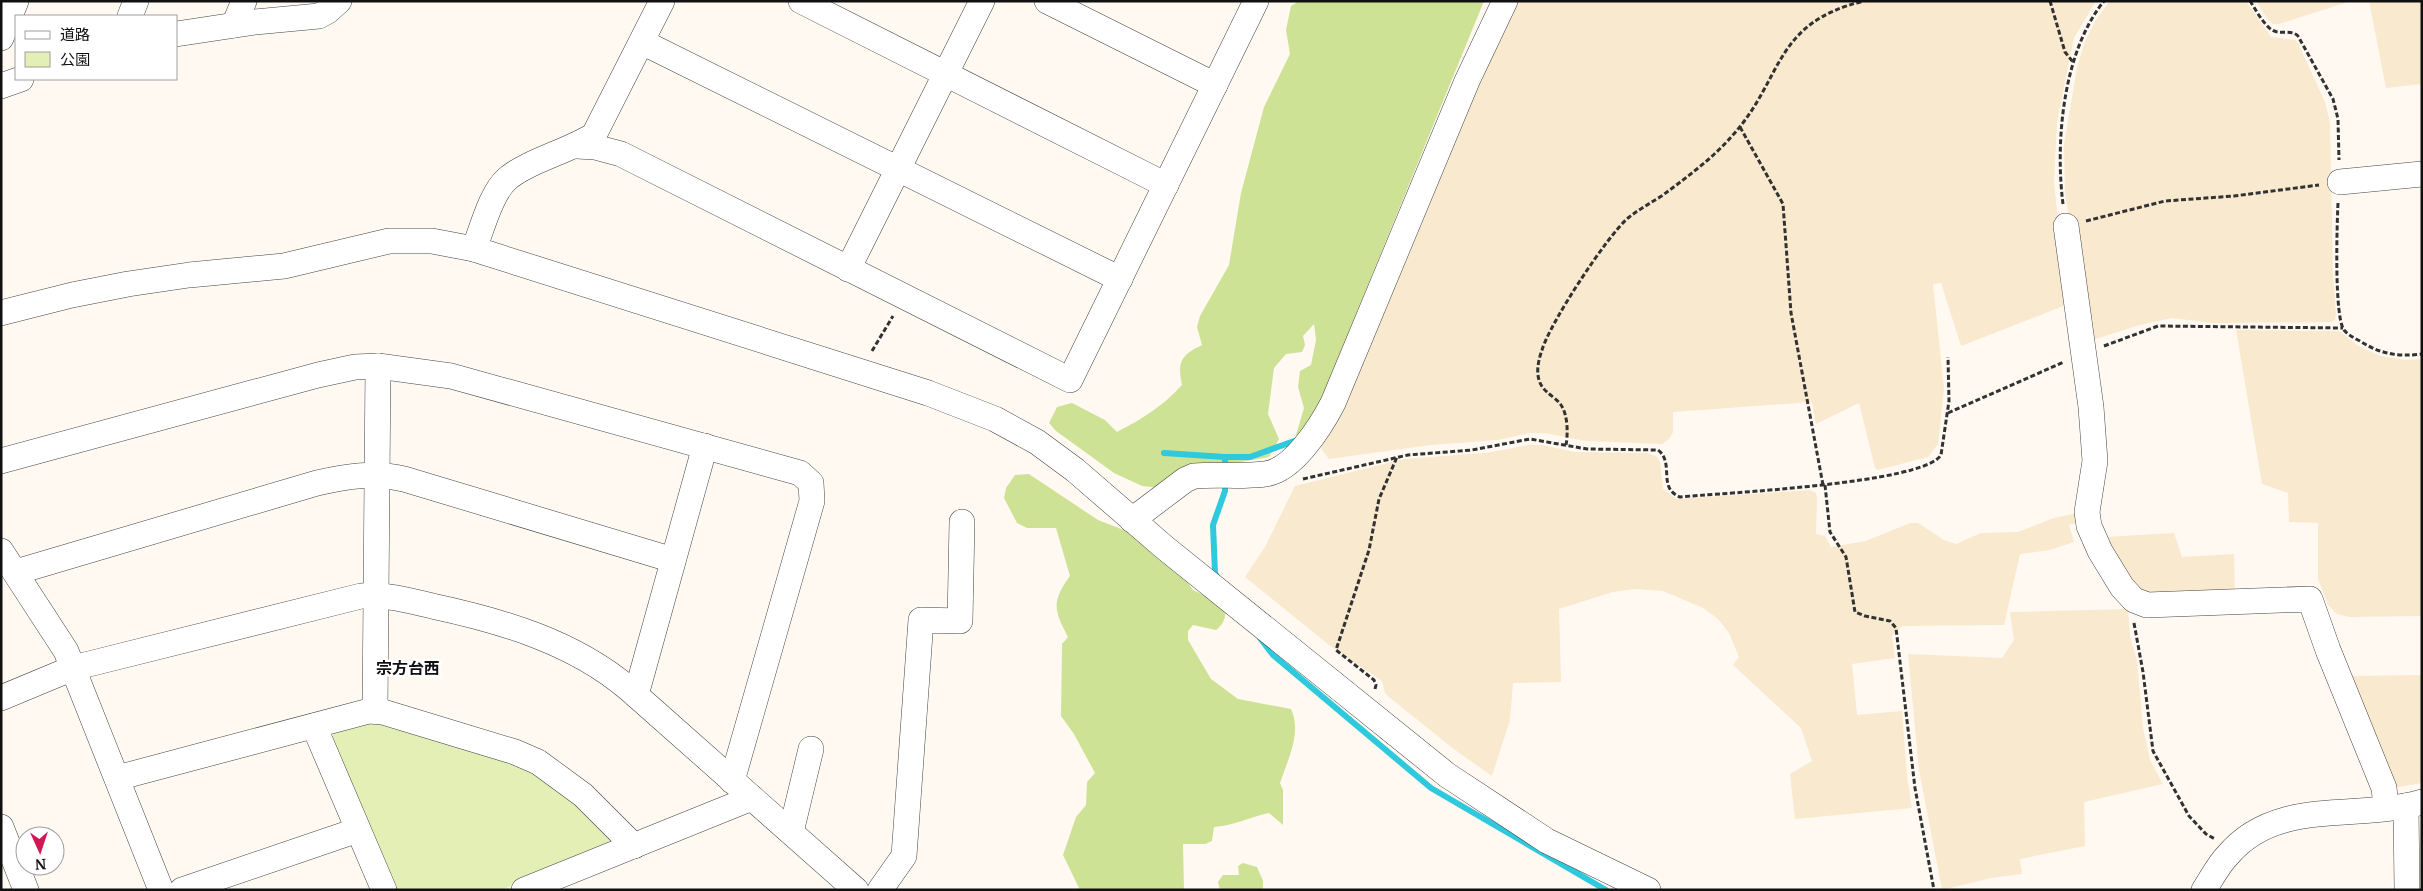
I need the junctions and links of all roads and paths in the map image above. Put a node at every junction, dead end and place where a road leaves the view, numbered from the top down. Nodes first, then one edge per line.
1 (16, 1) edge
2 (136, 1) edge
3 (244, 1) edge
4 (339, 1) edge
5 (662, 1) edge
6 (800, 1) edge
7 (982, 1) edge
8 (1047, 1) edge
9 (1256, 1) edge
10 (1505, 1) edge
11 (1864, 1) edge
12 (2050, 1) edge
13 (2104, 1) edge
14 (2250, 1) edge
15 (130, 15) edge
16 (234, 25) junction
17 (178, 34) edge
18 (1, 38) edge
19 (642, 42) junction
20 (2073, 62) junction
21 (945, 74) junction
22 (18, 80) edge
23 (1215, 85) junction
24 (1, 86) edge
25 (1740, 127) junction
26 (577, 146) junction
27 (898, 169) junction
28 (2422, 174) edge
29 (2340, 182) junction
30 (1166, 185) junction
31 (2066, 226) junction
32 (474, 249) junction
33 (848, 269) junction
34 (1120, 279) junction
35 (895, 312) dead end
36 (1, 313) edge
37 (2343, 328) junction
38 (2084, 353) junction
39 (2422, 354) edge
40 (1948, 356) dead end
41 (868, 358) dead end
42 (378, 366) junction
43 (1948, 414) junction
44 (1566, 445) junction
45 (705, 446) junction
46 (1397, 457) junction
47 (1, 461) edge
48 (1271, 473) junction
49 (377, 474) junction
50 (1824, 485) junction
51 (1132, 520) junction
52 (962, 522) dead end
53 (1, 551) edge
54 (673, 560) junction
55 (16, 572) junction
56 (376, 595) junction
57 (2136, 600) junction
58 (73, 668) junction
59 (1374, 689) dead end
60 (636, 695) junction
61 (1, 698) edge
62 (375, 711) junction
63 (314, 726) junction
64 (811, 749) dead end
65 (117, 778) junction
66 (732, 781) junction
67 (752, 798) junction
68 (2404, 802) edge
69 (1, 827) edge
70 (358, 830) junction
71 (790, 832) junction
72 (2224, 842) dead end
73 (634, 846) junction
74 (552, 884) edge
75 (845, 887) edge
76 (26, 890) edge
77 (161, 890) edge
78 (182, 890) edge
79 (384, 890) edge
80 (524, 890) edge
81 (880, 890) edge
82 (1648, 890) edge
83 (1934, 890) edge
84 (2204, 890) edge
85 (2407, 890) edge

1 - 18 street
2 - 15 street
3 - 16 street
4 - 16 street
5 - 19 street
6 - 21 street
7 - 21 street
8 - 23 street
9 - 23 street
10 - 48 street
11 - 25 path
12 - 20 path
13 - 20 path
14 - 29 path
16 - 17 street
19 - 26 street
19 - 27 street
20 - 31 path
21 - 27 street
21 - 30 street
22 - 24 street
23 - 30 street
25 - 44 path
25 - 50 path
26 - 32 street
26 - 33 street
27 - 33 street
27 - 34 street
28 - 29 street
29 - 31 path
29 - 37 path
30 - 34 street
31 - 38 street
32 - 36 street
32 - 51 street
33 - 34 street
35 - 41 path
37 - 38 path
37 - 39 path
38 - 43 path
38 - 57 street
40 - 43 path
42 - 45 street
42 - 47 street
42 - 49 street
43 - 50 path
44 - 46 path
44 - 50 path
45 - 54 street
45 - 66 street
46 - 48 path
46 - 59 path
48 - 51 street
49 - 54 street
49 - 55 street
49 - 56 street
50 - 83 path
51 - 82 street
52 - 81 street
53 - 55 street
54 - 60 street
55 - 58 street
56 - 58 street
56 - 60 street
56 - 62 street
57 - 68 street
57 - 72 path
58 - 61 street
58 - 65 street
60 - 66 street
62 - 63 street
62 - 73 street
63 - 65 street
63 - 70 street
64 - 71 street
65 - 77 street
66 - 67 street
67 - 71 street
67 - 73 street
68 - 84 street
68 - 85 street
69 - 76 street
70 - 78 street
70 - 79 street
71 - 75 street
73 - 74 street
74 - 80 street

